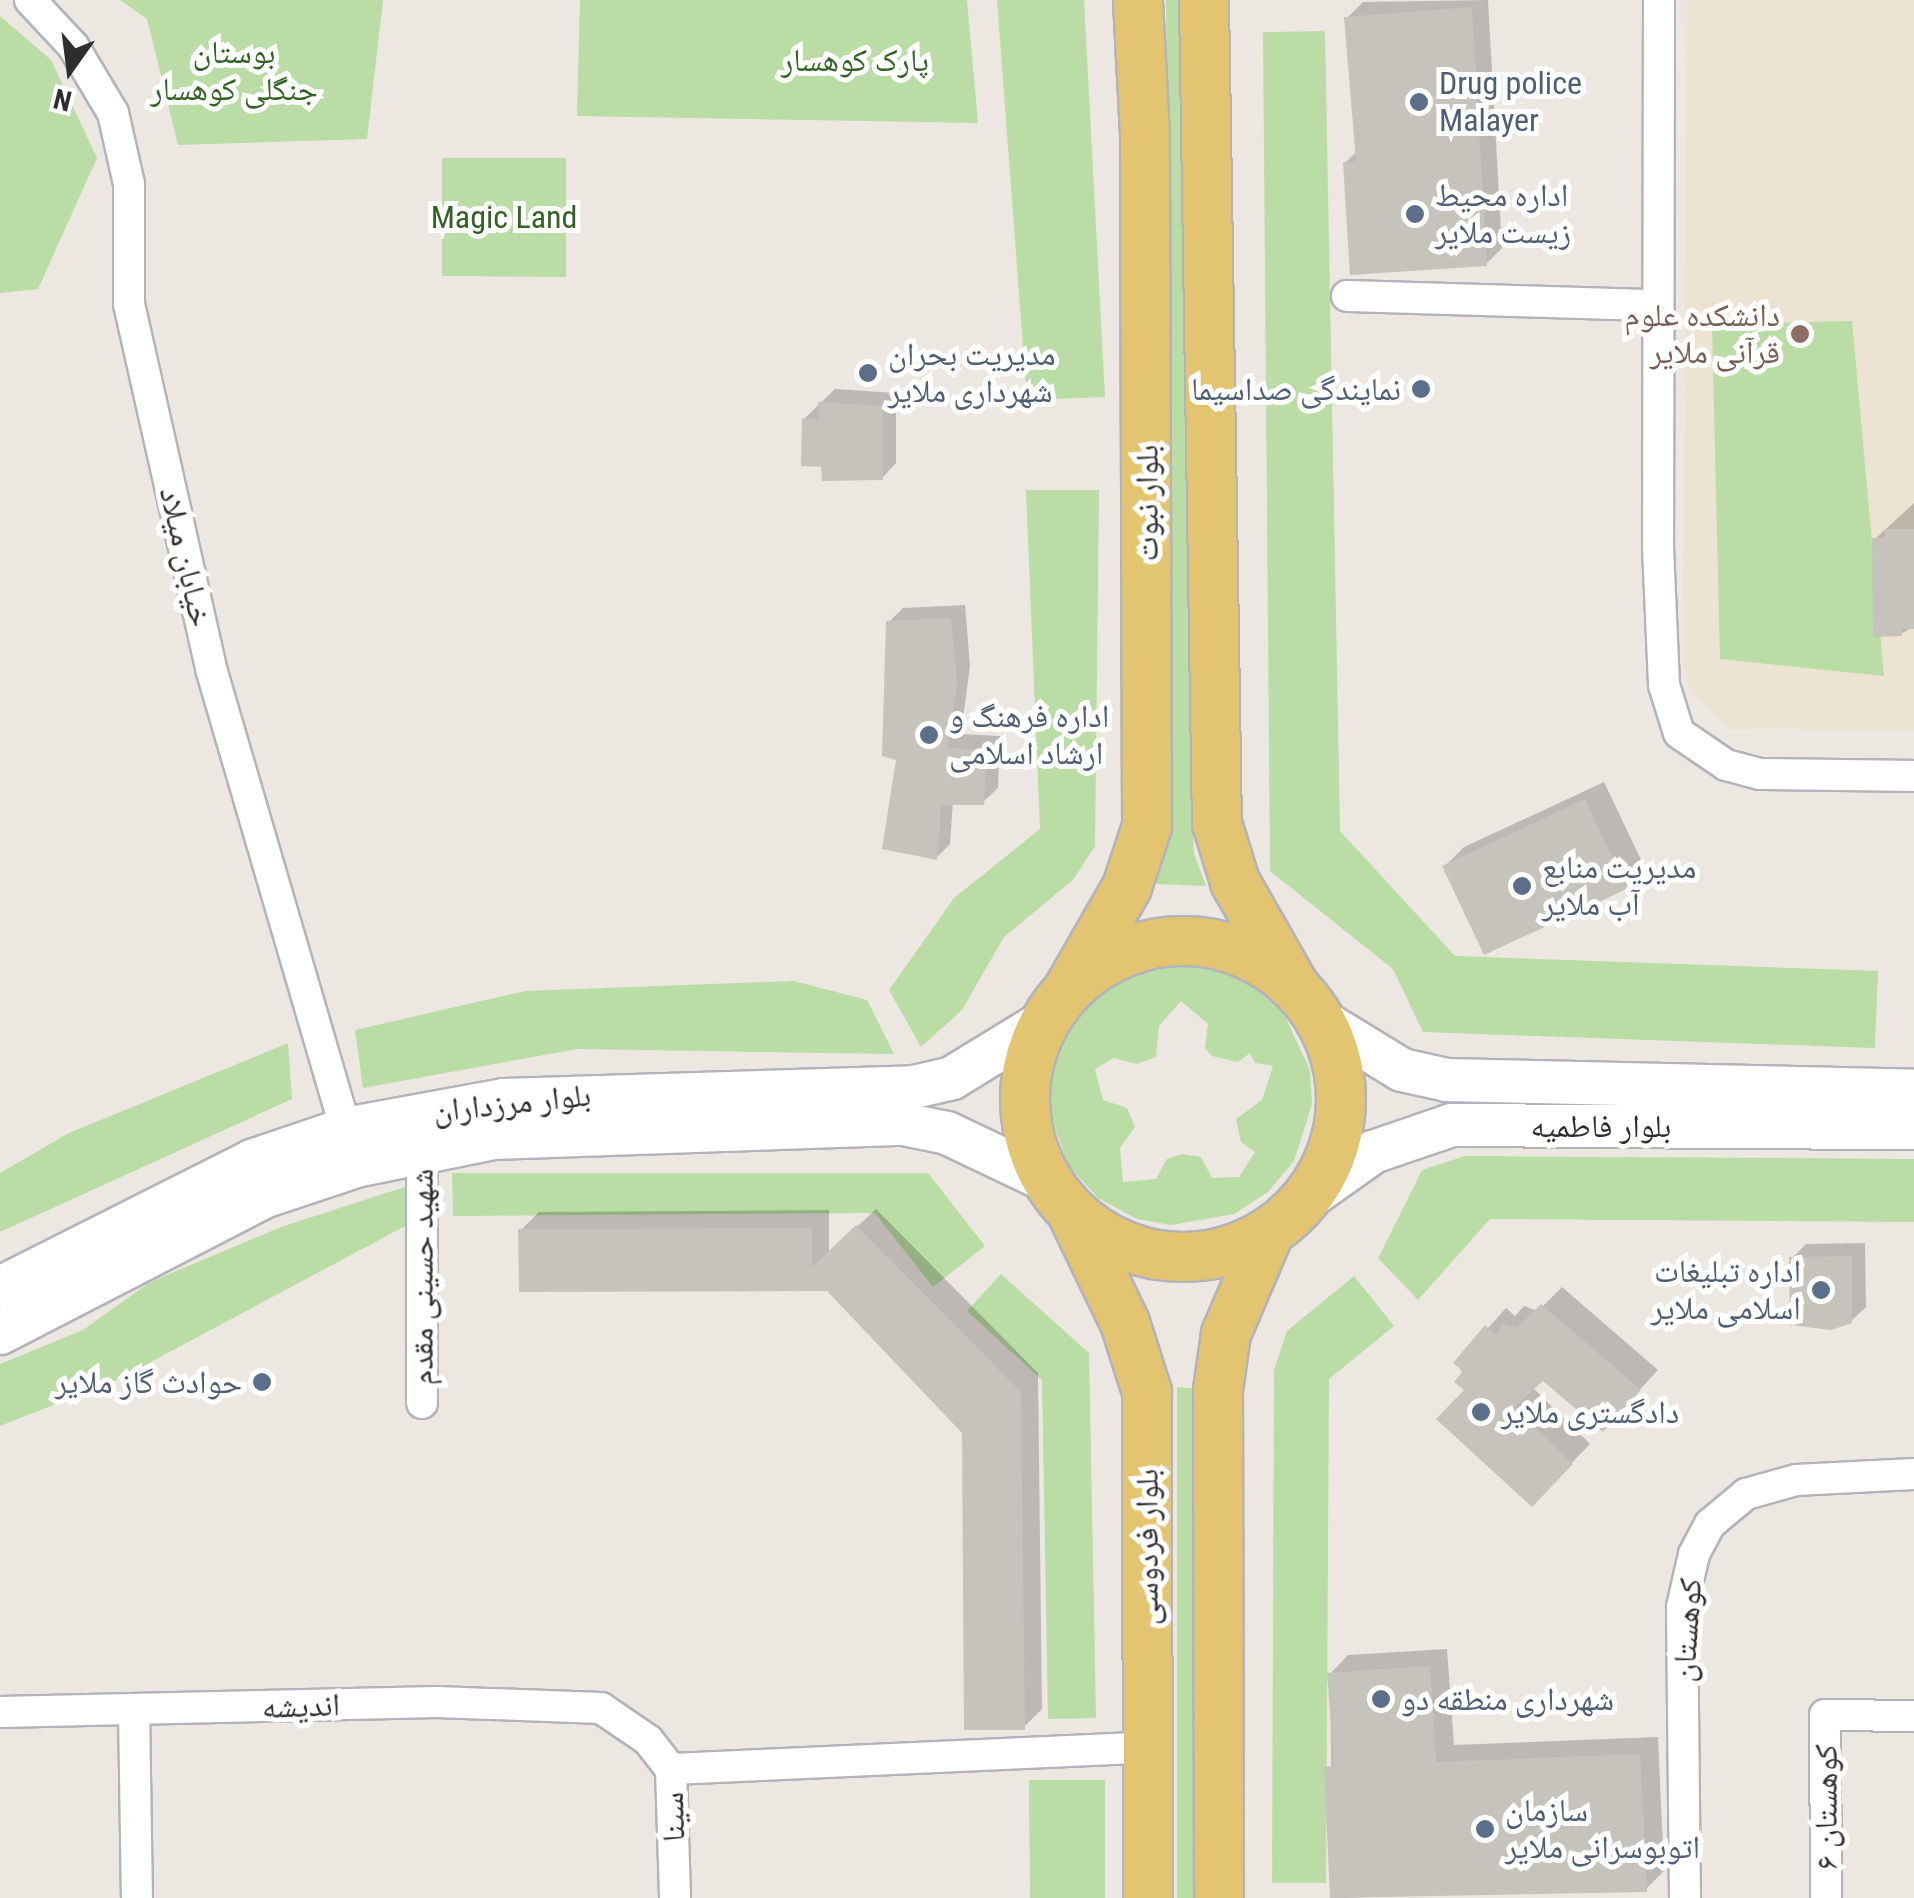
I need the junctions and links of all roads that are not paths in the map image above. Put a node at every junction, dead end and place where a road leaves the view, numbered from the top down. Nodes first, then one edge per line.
1 (30, 0) edge
2 (1138, 0) edge
3 (1204, 0) edge
4 (1659, 0) edge
5 (1347, 296) dead end
6 (1658, 304) junction
7 (1914, 776) edge
8 (1307, 1003) junction
9 (1057, 1004) junction
10 (1914, 1092) edge
11 (1914, 1128) edge
12 (346, 1129) junction
13 (422, 1150) junction
14 (1058, 1196) junction
15 (1308, 1198) junction
16 (1269, 1233) junction
17 (0, 1288) edge
18 (0, 1333) edge
19 (422, 1403) dead end
20 (1914, 1474) edge
21 (602, 1708) joint
22 (134, 1710) junction
23 (0, 1712) edge
24 (1914, 1716) edge
25 (1148, 1747) junction
26 (671, 1769) junction
27 (137, 1898) edge
28 (675, 1898) edge
29 (1148, 1898) edge
30 (1219, 1898) edge
31 (1685, 1898) edge
32 (1826, 1898) edge

1 - 12 street, خیابان میلاد
2 - 9 main road, بلوار نبوت
3 - 8 main road, بلوار نبوت
4 - 6 street
5 - 6 street
6 - 7 street
8 - 9 main road
8 - 10 main road, بلوار فاطمیه
8 - 15 main road
9 - 12 main road, بلوار مرزداران
9 - 14 main road
11 - 15 main road, بلوار فاطمیه
12 - 17 main road, بلوار مرزداران
13 - 14 main road, بلوار مرزداران
13 - 18 main road, بلوار مرزداران
13 - 19 street, شهید حسینی مقدم
14 - 16 main road
14 - 25 main road, بلوار فردوسی
15 - 16 main road
16 - 30 main road
20 - 31 street, کوهستان
21 - 22 street, اندیشه
21 - 26 street, سینا
22 - 23 street, اندیشه
22 - 27 street
24 - 32 street, کوهستان ۶
25 - 26 street
25 - 29 main road, بلوار فردوسی
26 - 28 street, سینا

